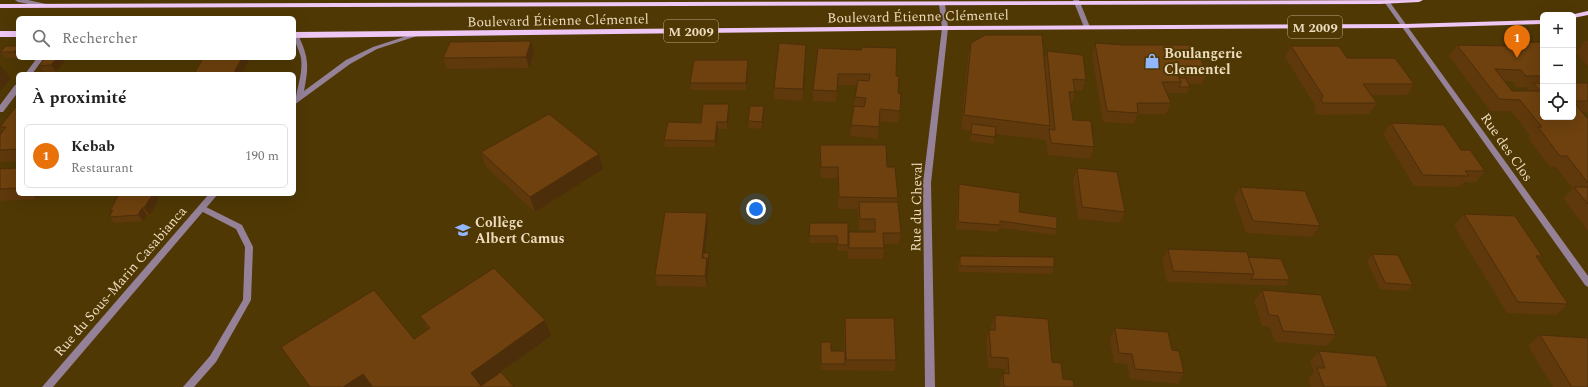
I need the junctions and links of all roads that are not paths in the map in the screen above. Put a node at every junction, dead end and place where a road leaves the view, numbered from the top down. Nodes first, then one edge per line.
1 (18, 0) edge
2 (1419, 0) edge
3 (1077, 2) edge
4 (1387, 2) junction
5 (942, 4) junction
6 (44, 5) junction
7 (0, 6) edge
8 (1588, 14) edge
9 (1576, 16) edge
10 (1540, 22) edge
11 (1405, 26) junction
12 (945, 28) junction
13 (1087, 28) junction
14 (0, 34) edge
15 (16, 34) edge
16 (415, 34) junction
17 (296, 35) edge
18 (296, 38) edge
19 (39, 60) edge
20 (30, 72) edge
21 (16, 90) edge
22 (296, 101) edge
23 (0, 110) edge
24 (212, 196) edge
25 (202, 208) junction
26 (1588, 283) edge
27 (47, 387) edge
28 (188, 387) edge
29 (930, 387) edge

1 - 6 street
2 - 4 main road, Boulevard Étienne Clémentel / M 2009
3 - 4 main road, Boulevard Étienne Clémentel / M 2009
3 - 5 main road, Boulevard Étienne Clémentel / M 2009
3 - 13 street
4 - 11 street, Rue des Clos
5 - 6 main road, Boulevard Étienne Clémentel / M 2009
5 - 12 street, Rue du Cheval
6 - 7 main road, Boulevard Étienne Clémentel / M 2009
8 - 9 main road
10 - 11 main road, Boulevard Étienne Clémentel / M 2009
11 - 13 main road, Boulevard Étienne Clémentel / M 2009
11 - 26 street, Rue des Clos
12 - 13 main road, Boulevard Étienne Clémentel / M 2009
12 - 16 main road, Boulevard Étienne Clémentel / M 2009
12 - 29 street, Rue du Cheval
14 - 15 main road
16 - 17 main road, Boulevard Étienne Clémentel / M 2009
16 - 22 street
18 - 22 street
19 - 20 street
21 - 23 street
24 - 25 street, Rue du Sous-Marin Casabianca
25 - 27 street, Rue du Sous-Marin Casabianca
25 - 28 street

